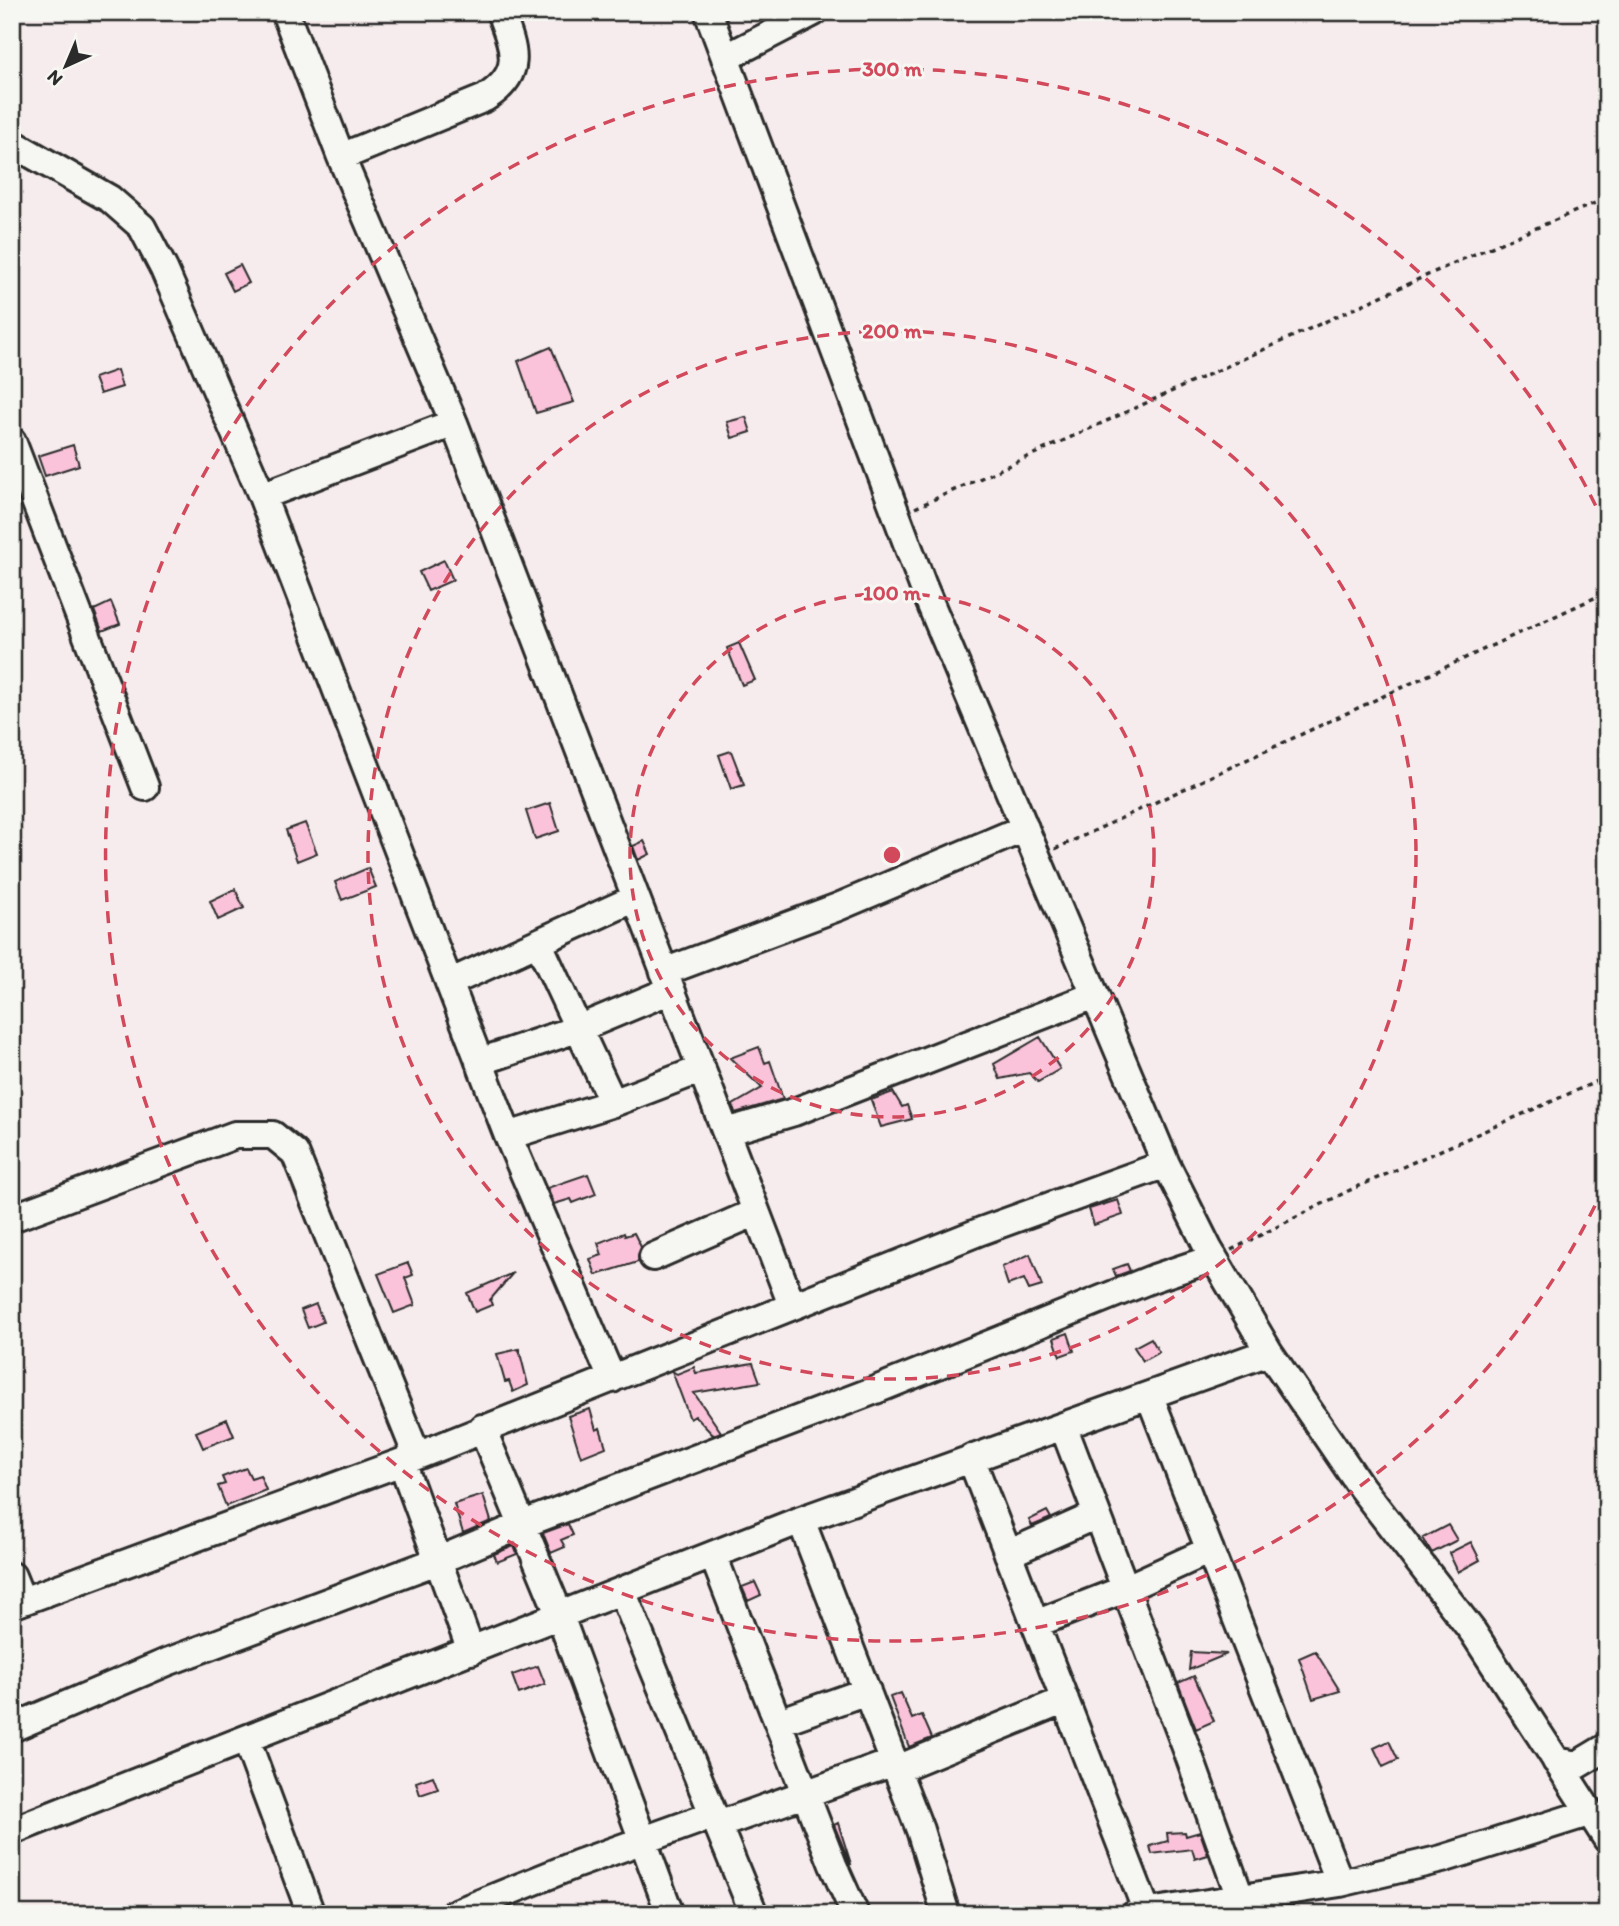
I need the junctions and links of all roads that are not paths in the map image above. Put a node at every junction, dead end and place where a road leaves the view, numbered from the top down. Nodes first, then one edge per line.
1 (285, 12) edge
2 (500, 12) edge
3 (708, 12) edge
4 (814, 12) edge
5 (725, 58) junction
6 (12, 143) edge
7 (341, 157) junction
8 (454, 423) junction
9 (12, 441) edge
10 (262, 496) junction
11 (145, 787) dead end
12 (1025, 828) junction
13 (636, 898) junction
14 (538, 944) junction
15 (668, 981) junction
16 (449, 983) junction
17 (1095, 995) junction
18 (580, 1028) junction
19 (479, 1062) junction
20 (702, 1069) junction
21 (613, 1103) junction
22 (726, 1132) junction
23 (508, 1136) junction
24 (1166, 1164) junction
25 (756, 1212) junction
26 (12, 1218) edge
27 (653, 1257) dead end
28 (1214, 1258) junction
29 (792, 1305) junction
30 (1269, 1352) junction
31 (612, 1379) junction
32 (1150, 1397) junction
33 (482, 1428) junction
34 (1064, 1429) junction
35 (971, 1458) junction
36 (409, 1459) junction
37 (1096, 1515) junction
38 (801, 1520) junction
39 (524, 1524) junction
40 (1210, 1550) junction
41 (1008, 1554) junction
42 (713, 1555) junction
43 (437, 1561) junction
44 (12, 1576) edge
45 (1124, 1589) junction
46 (622, 1591) junction
47 (17, 1603) edge
48 (560, 1616) junction
49 (1035, 1624) junction
50 (471, 1651) junction
51 (867, 1691) junction
52 (1065, 1700) junction
53 (779, 1722) junction
54 (12, 1728) edge
55 (246, 1739) junction
56 (1607, 1747) edge
57 (1556, 1760) junction
58 (895, 1765) junction
59 (806, 1794) junction
60 (1588, 1813) junction
61 (716, 1820) junction
62 (12, 1831) edge
63 (1607, 1839) edge
64 (641, 1841) junction
65 (1340, 1883) junction
66 (1241, 1899) junction
67 (1141, 1913) edge
68 (311, 1914) edge
69 (453, 1914) edge
70 (670, 1914) edge
71 (754, 1914) edge
72 (855, 1914) edge
73 (946, 1914) edge

1 - 7 street
2 - 7 street
3 - 5 street
4 - 5 street
5 - 12 street
6 - 10 street
7 - 8 street
8 - 10 street
8 - 13 street
9 - 11 street
10 - 16 street
12 - 15 street
12 - 17 street
13 - 14 street
13 - 15 street
14 - 16 street
14 - 18 street
15 - 18 street
15 - 20 street
16 - 19 street
17 - 22 street
17 - 24 street
18 - 19 street
18 - 21 street
19 - 23 street
20 - 21 street
20 - 22 street
21 - 23 street
22 - 25 street
23 - 31 street
24 - 28 street
24 - 29 street
25 - 27 street
25 - 29 street
26 - 36 street
28 - 30 street
28 - 39 street
29 - 31 street
30 - 32 street
30 - 57 street
31 - 33 street
32 - 34 street
32 - 40 street
33 - 36 street
33 - 39 street
34 - 35 street
34 - 37 street
35 - 38 street
35 - 41 street
36 - 43 street
36 - 47 street
37 - 41 street
37 - 45 street
38 - 42 street
38 - 51 street
39 - 43 street
39 - 48 street
40 - 45 street
40 - 65 street
41 - 49 street
42 - 46 street
42 - 53 street
43 - 50 street
43 - 54 street
44 - 47 street
45 - 49 street
45 - 66 street
46 - 48 street
46 - 61 street
48 - 50 street
48 - 64 street
49 - 52 street
50 - 55 street
51 - 53 street
51 - 58 street
52 - 58 street
52 - 67 street
53 - 59 street
55 - 62 street
55 - 68 street
56 - 57 street
57 - 60 street
58 - 59 street
58 - 73 street
59 - 61 street
59 - 72 street
60 - 63 street
60 - 65 street
61 - 64 street
61 - 71 street
64 - 69 street
64 - 70 street
65 - 66 street
66 - 67 street

